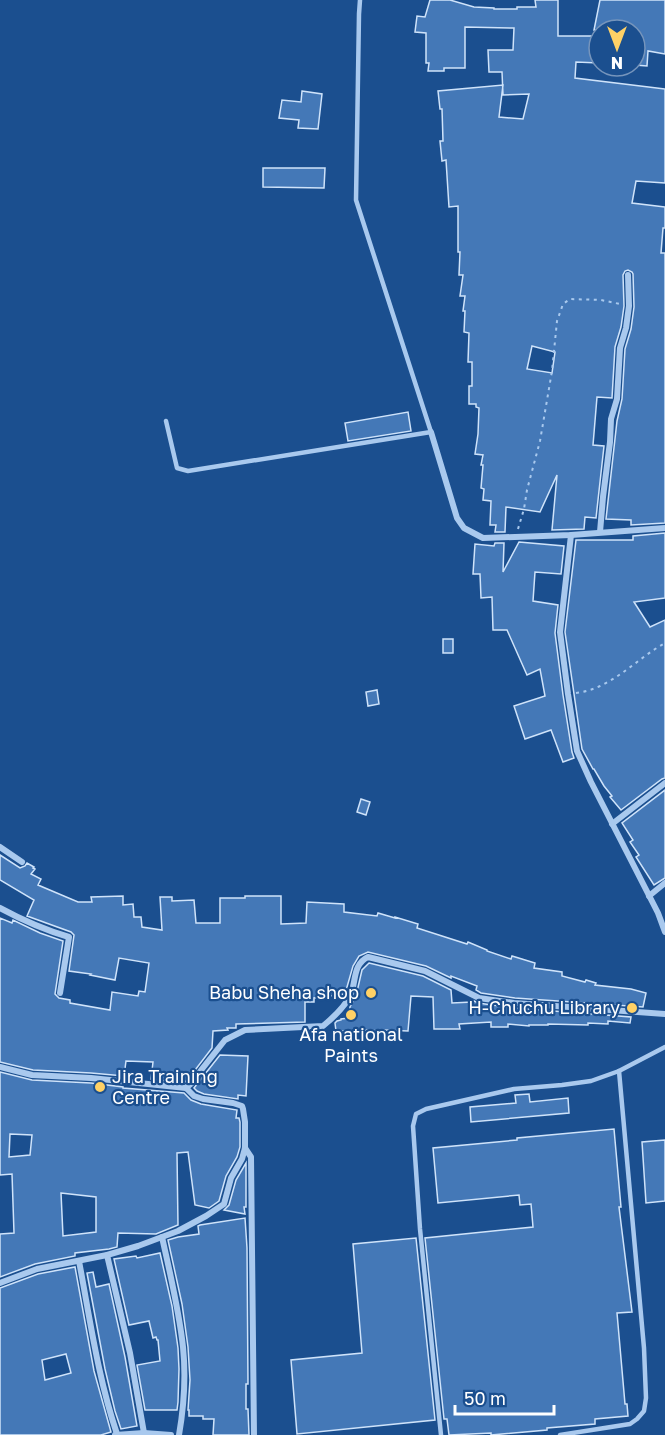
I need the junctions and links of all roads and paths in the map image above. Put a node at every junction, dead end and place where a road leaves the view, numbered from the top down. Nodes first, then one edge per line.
1 (360, 0) edge
2 (628, 275) dead end
3 (629, 306) junction
4 (166, 422) dead end
5 (431, 432) junction
6 (665, 528) edge
7 (600, 532) junction
8 (571, 535) junction
9 (515, 537) junction
10 (665, 643) edge
11 (568, 694) junction
12 (665, 783) edge
13 (612, 824) junction
14 (0, 847) edge
15 (22, 862) dead end
16 (665, 883) edge
17 (649, 896) junction
18 (0, 908) edge
19 (665, 932) edge
20 (60, 993) dead end
21 (665, 1014) edge
22 (665, 1047) edge
23 (0, 1067) edge
24 (620, 1071) junction
25 (186, 1088) junction
26 (245, 1148) junction
27 (162, 1237) junction
28 (107, 1255) junction
29 (79, 1261) junction
30 (0, 1282) edge
31 (144, 1433) junction
32 (116, 1435) edge
33 (166, 1435) edge
34 (171, 1435) edge
35 (179, 1435) edge
36 (254, 1435) edge
37 (441, 1435) edge
38 (560, 1435) edge

1 - 5 lane
2 - 3 street
3 - 7 street
3 - 9 path
4 - 5 lane
5 - 9 street
6 - 7 street
7 - 8 street
8 - 9 street
8 - 11 street
10 - 11 path
11 - 13 street
12 - 13 street
13 - 17 street
14 - 15 street
16 - 17 street
17 - 19 street
18 - 20 street
21 - 25 street
22 - 24 lane
23 - 25 street
24 - 37 lane
24 - 38 lane
25 - 26 street
26 - 27 street
26 - 36 street
27 - 28 street
27 - 35 street
28 - 29 street
28 - 31 street
29 - 30 street
29 - 32 street
31 - 32 street
31 - 33 street
33 - 34 street

